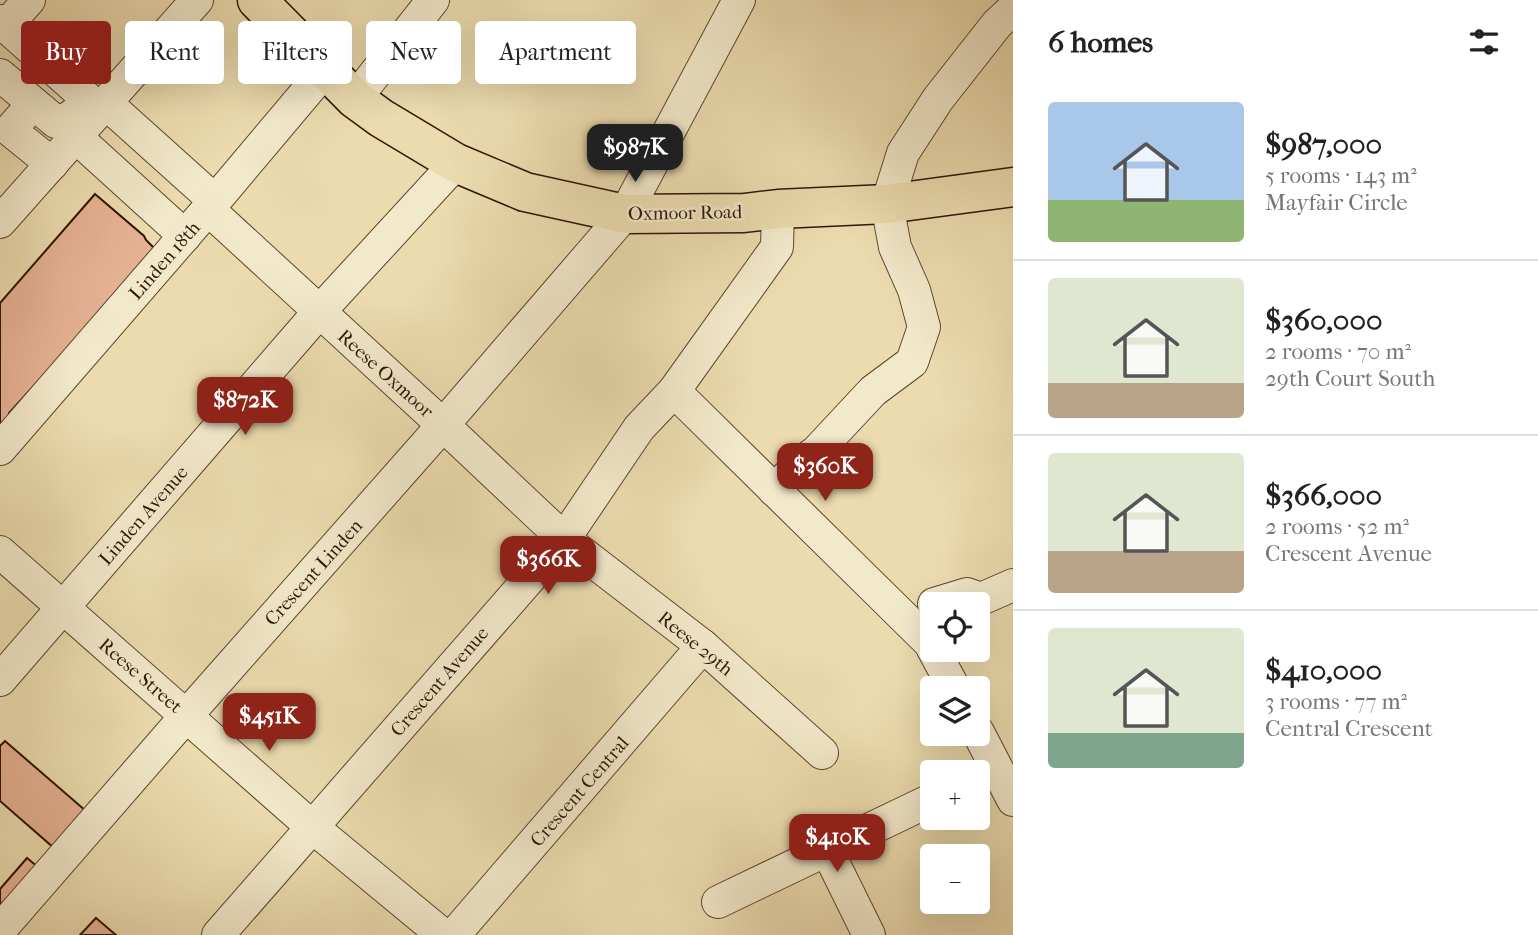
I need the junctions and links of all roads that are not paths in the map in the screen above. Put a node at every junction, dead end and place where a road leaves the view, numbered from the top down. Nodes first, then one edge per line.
1 (29, 0) edge
2 (197, 0) edge
3 (257, 0) edge
4 (433, 0) edge
5 (739, 0) edge
6 (1013, 9) edge
7 (278, 21) edge
8 (3, 24) edge
9 (0, 75) edge
10 (313, 84) edge
11 (340, 84) edge
12 (355, 99) junction
13 (33, 104) junction
14 (103, 107) junction
15 (76, 136) junction
16 (456, 163) junction
17 (52, 164) junction
18 (1013, 187) edge
19 (887, 204) junction
20 (211, 205) junction
21 (778, 209) junction
22 (625, 214) junction
23 (0, 222) edge
24 (185, 236) junction
25 (319, 312) junction
26 (674, 391) junction
27 (443, 425) junction
28 (0, 449) edge
29 (774, 490) junction
30 (564, 538) junction
31 (0, 552) edge
32 (1013, 585) edge
33 (990, 595) edge
34 (63, 607) junction
35 (920, 608) edge
36 (900, 614) junction
37 (920, 633) edge
38 (703, 646) junction
39 (0, 680) edge
40 (187, 715) junction
41 (985, 746) edge
42 (822, 753) dead end
43 (996, 768) edge
44 (1013, 800) edge
45 (920, 805) edge
46 (311, 826) junction
47 (827, 850) junction
48 (718, 902) dead end
49 (14, 928) edge
50 (218, 935) edge
51 (443, 935) edge
52 (454, 935) edge
53 (869, 935) edge

1 - 8 street
2 - 14 street
3 - 7 main road, Oxmoor Road
4 - 12 street
5 - 22 street, Crescent Linden
6 - 19 street
8 - 14 street, Reese Oxmoor
9 - 13 street
10 - 20 street, Linden 18th
11 - 12 main road, Oxmoor Road
12 - 16 main road, Oxmoor Road
13 - 14 street
13 - 17 street
14 - 15 street
14 - 20 street, Reese Oxmoor
15 - 17 street
15 - 24 street
16 - 22 main road, Oxmoor Road
16 - 25 street, Linden Avenue
17 - 23 street
18 - 19 main road, Oxmoor Road
19 - 21 main road, Oxmoor Road
19 - 29 street
20 - 24 street, Linden 18th
20 - 25 street, Reese Oxmoor
21 - 22 main road, Oxmoor Road
21 - 26 street, Crescent Avenue
22 - 27 street, Crescent Linden
24 - 28 street, Linden 18th
25 - 27 street, Reese Oxmoor
25 - 34 street, Linden Avenue
26 - 29 street
26 - 30 street, Crescent Avenue
27 - 30 street, Reese Oxmoor
27 - 40 street, Crescent Linden
29 - 36 street
30 - 38 street, Reese 29th
30 - 46 street, Crescent Avenue
31 - 34 street, Reese Street
32 - 33 street
34 - 39 street, Linden Avenue
34 - 40 street, Reese Street
35 - 36 street
36 - 37 street
38 - 42 street, Reese 29th
38 - 52 street, Crescent Central
40 - 46 street, Reese Street
40 - 49 street, Crescent Linden
41 - 43 street
43 - 44 street
45 - 47 street
46 - 50 street, Crescent Avenue
46 - 51 street, Reese Street
47 - 48 street
47 - 53 street

